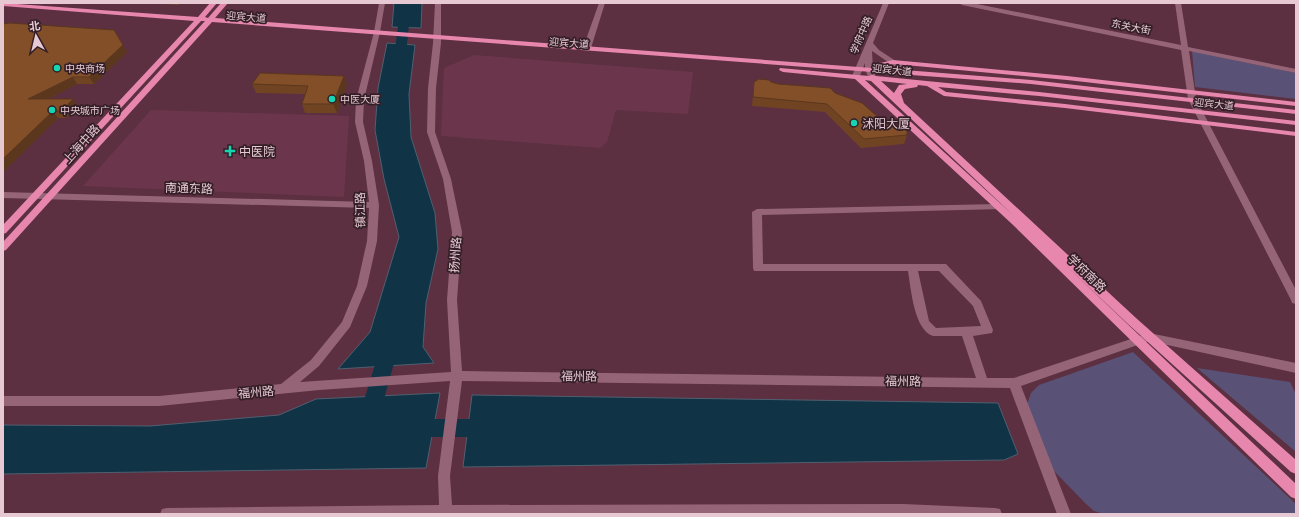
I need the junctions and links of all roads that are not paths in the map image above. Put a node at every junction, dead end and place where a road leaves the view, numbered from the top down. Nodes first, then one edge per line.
1 (214, 3) edge
2 (225, 3) edge
3 (382, 3) edge
4 (438, 3) edge
5 (602, 3) edge
6 (886, 3) edge
7 (962, 3) edge
8 (981, 3) edge
9 (1178, 3) edge
10 (4, 6) edge
11 (199, 20) junction
12 (209, 21) junction
13 (380, 35) junction
14 (438, 40) junction
15 (869, 42) junction
16 (1185, 46) junction
17 (586, 48) junction
18 (893, 62) junction
19 (1296, 67) edge
20 (1296, 71) edge
21 (857, 72) junction
22 (870, 73) junction
23 (910, 73) junction
24 (928, 84) junction
25 (1192, 95) junction
26 (1296, 104) edge
27 (902, 107) junction
28 (1198, 112) junction
29 (1296, 112) edge
30 (1203, 122) junction
31 (1296, 123) edge
32 (1296, 134) edge
33 (3, 194) edge
34 (36, 195) junction
35 (50, 196) junction
36 (374, 205) junction
37 (999, 207) junction
38 (3, 231) edge
39 (3, 248) edge
40 (912, 267) junction
41 (1296, 300) edge
42 (966, 332) junction
43 (1144, 339) junction
44 (1296, 368) edge
45 (457, 376) junction
46 (983, 382) junction
47 (1014, 382) junction
48 (283, 389) junction
49 (3, 402) edge
50 (1296, 468) edge
51 (1296, 493) edge
52 (446, 512) edge
53 (710, 512) edge
54 (904, 512) edge
55 (167, 514) edge
56 (995, 514) edge
57 (1064, 514) edge

1 - 11 main road, 上海中路
2 - 12 main road, 上海中路
3 - 13 street, 镇江路
4 - 14 street, 扬州路
5 - 17 street
6 - 15 street, 学府中路
7 - 16 street, 东关大街
8 - 16 street, 东关大街
9 - 16 street
10 - 11 main road, 迎宾大道
11 - 12 main road, 迎宾大道
11 - 34 main road, 上海中路
12 - 13 main road, 迎宾大道
12 - 35 main road, 上海中路
13 - 14 main road, 迎宾大道
13 - 36 street, 镇江路
14 - 17 main road, 迎宾大道
14 - 21 main road, 迎宾大道
14 - 45 street, 扬州路
15 - 18 street
15 - 21 street, 学府中路
15 - 22 street
16 - 19 street, 东关大街
16 - 20 street, 东关大街
16 - 25 street
17 - 21 main road, 迎宾大道
18 - 22 main road
18 - 23 street
18 - 25 main road
21 - 22 main road, 迎宾大道
21 - 37 main road, 学府南路
22 - 23 main road, 迎宾大道
22 - 24 main road, 迎宾大道
22 - 27 main road, 学府南路
23 - 25 main road, 迎宾大道
24 - 27 main road
24 - 28 main road, 迎宾大道
24 - 30 main road
25 - 26 main road
25 - 28 street
25 - 29 main road, 迎宾大道
27 - 43 main road, 学府南路
28 - 30 street
28 - 31 main road, 迎宾大道
30 - 32 main road
30 - 41 street
33 - 34 street, 南通东路
34 - 35 street, 南通东路
34 - 38 main road, 上海中路
35 - 36 street, 南通东路
35 - 39 main road, 上海中路
36 - 48 street, 镇江路
37 - 40 street
37 - 43 main road, 学府南路
40 - 42 street
40 - 42 street
42 - 46 street
43 - 44 street
43 - 47 street, 福州路
43 - 50 main road, 学府南路
43 - 51 main road, 学府南路
45 - 46 street, 福州路
45 - 48 street, 福州路
45 - 52 street, 扬州路
46 - 47 street, 福州路
47 - 57 street
48 - 49 street, 福州路
52 - 53 street
52 - 55 street
53 - 54 street
54 - 56 street

